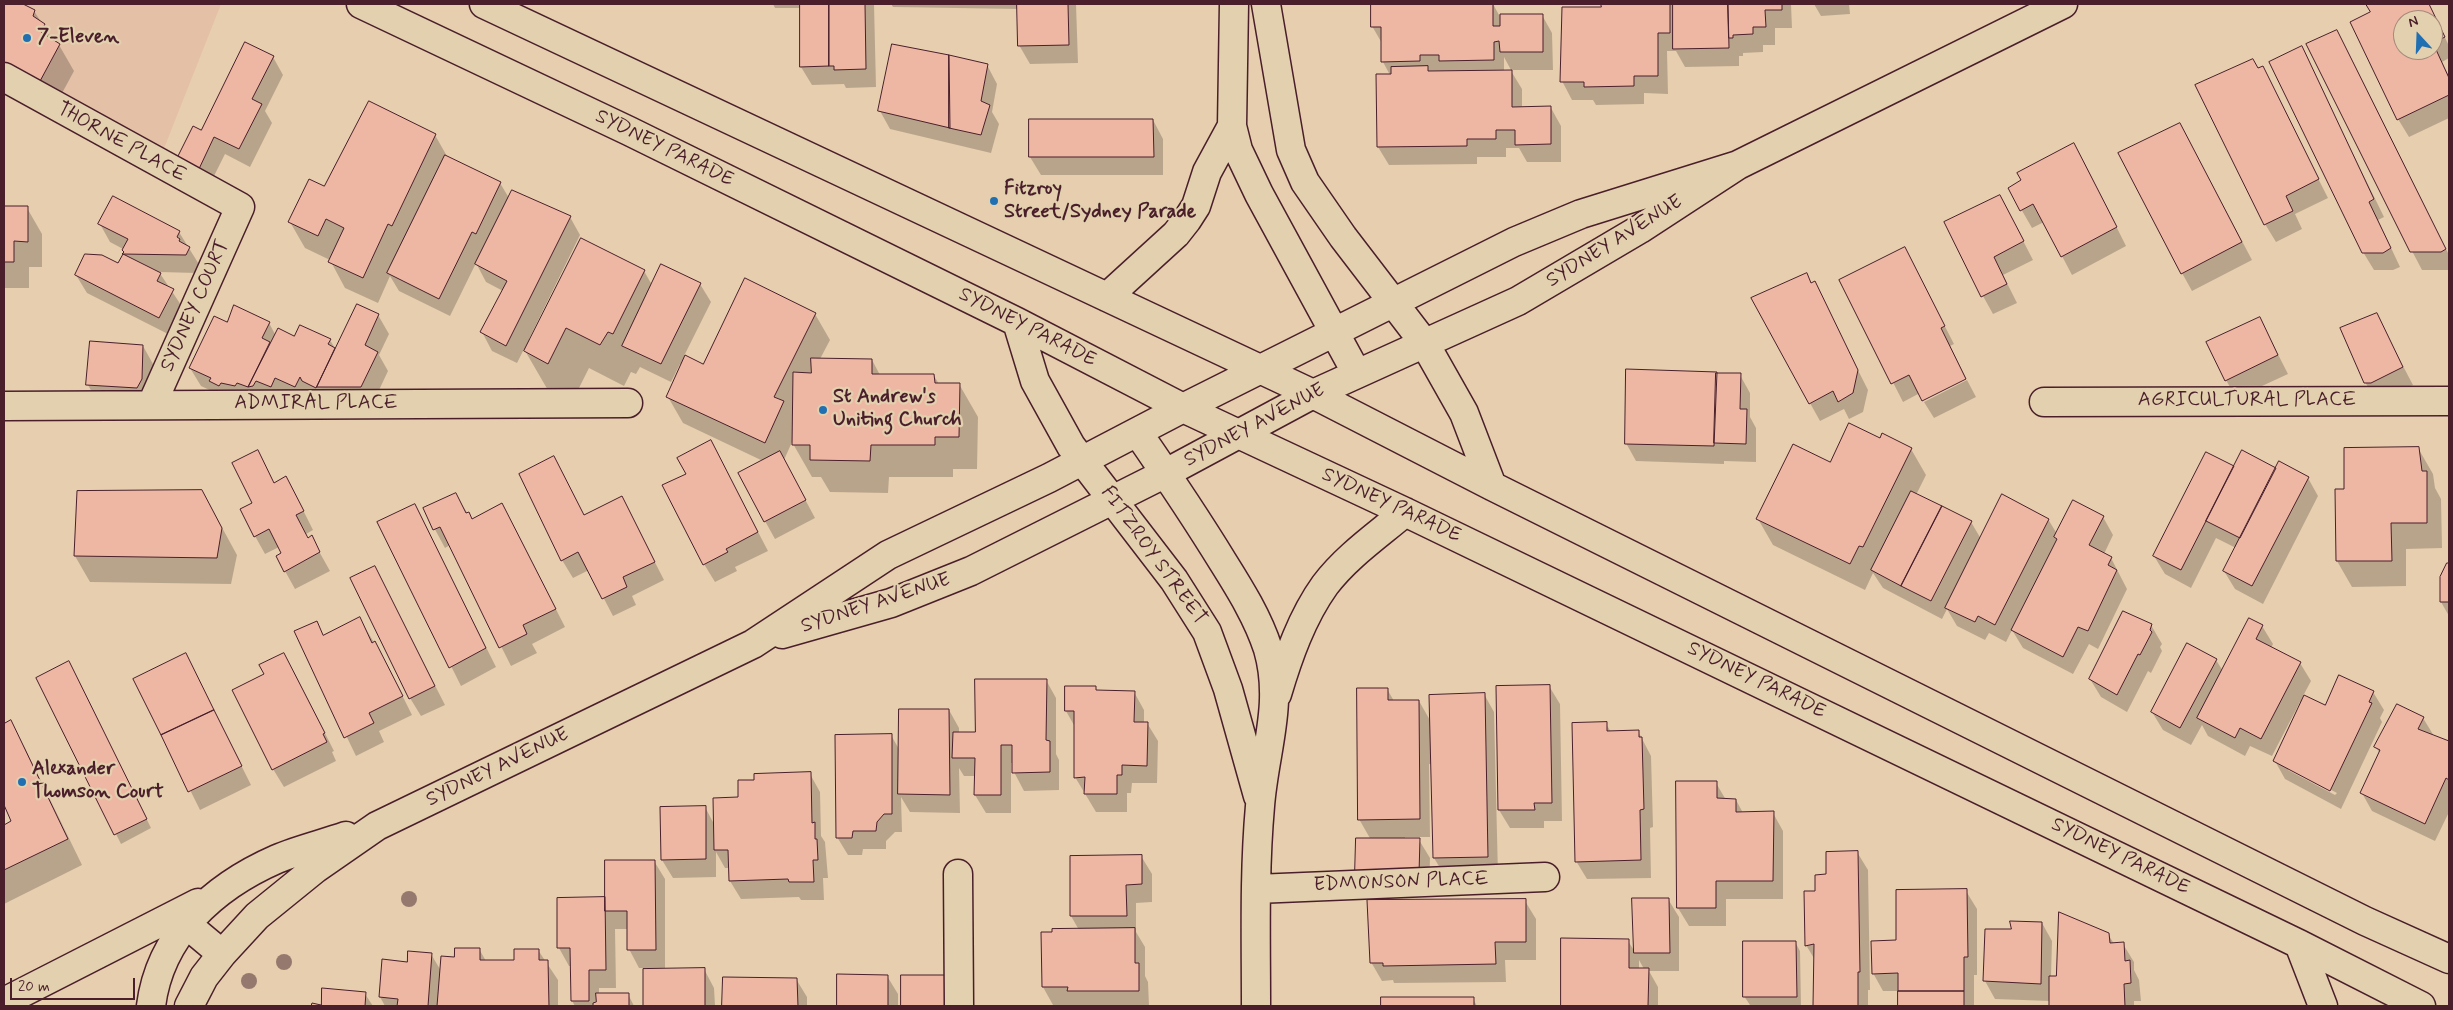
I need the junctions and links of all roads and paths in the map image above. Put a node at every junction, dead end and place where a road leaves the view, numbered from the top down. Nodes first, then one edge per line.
1 (361, 4) edge
2 (484, 4) edge
3 (1234, 4) edge
4 (1266, 4) edge
5 (2063, 4) edge
6 (4, 77) edge
7 (1232, 126) junction
8 (1738, 165) junction
9 (240, 207) joint
10 (1107, 297) junction
11 (1392, 302) junction
12 (1017, 322) junction
13 (1335, 334) junction
14 (1425, 344) junction
15 (1262, 370) junction
16 (1357, 374) junction
17 (1313, 394) junction
18 (2449, 401) edge
19 (2044, 402) dead end
20 (628, 403) dead end
21 (152, 404) junction
22 (4, 406) edge
23 (1183, 408) junction
24 (1138, 433) junction
25 (1237, 433) junction
26 (1082, 460) junction
27 (1166, 473) junction
28 (1492, 486) junction
29 (1114, 500) junction
30 (1405, 512) junction
31 (753, 644) junction
32 (1276, 699) junction
33 (1260, 804) junction
34 (377, 826) junction
35 (958, 874) dead end
36 (1545, 877) dead end
37 (1256, 889) junction
38 (216, 894) junction
39 (185, 923) junction
40 (2299, 944) junction
41 (222, 954) junction
42 (2449, 959) edge
43 (4, 1002) edge
44 (151, 1006) edge
45 (189, 1006) edge
46 (959, 1006) edge
47 (1256, 1006) edge
48 (2323, 1006) edge
49 (2421, 1006) edge

1 - 12 street, SYDNEY PARADE
2 - 10 street
3 - 7 street
4 - 11 street
5 - 8 street, SYDNEY AVENUE
6 - 9 street, THORNE PLACE
7 - 10 street
7 - 13 street
8 - 11 street, SYDNEY AVENUE
8 - 14 street, SYDNEY AVENUE
9 - 21 street, SYDNEY COURT
10 - 15 street
11 - 13 street, SYDNEY AVENUE
11 - 14 street
12 - 23 street, SYDNEY PARADE
12 - 26 street, FITZROY STREET
13 - 15 street, SYDNEY AVENUE
13 - 16 street
14 - 16 street, SYDNEY AVENUE
14 - 28 street
15 - 17 street
15 - 23 street, SYDNEY AVENUE
16 - 17 street, SYDNEY AVENUE
17 - 25 street, SYDNEY AVENUE
17 - 28 street
18 - 19 street, AGRICULTURAL PLACE
20 - 21 street, ADMIRAL PLACE
21 - 22 street, ADMIRAL PLACE
23 - 24 street, SYDNEY AVENUE
23 - 25 street, SYDNEY PARADE
24 - 26 street, SYDNEY AVENUE
24 - 27 street, FITZROY STREET
25 - 27 street, SYDNEY AVENUE
25 - 30 street, SYDNEY PARADE
26 - 29 street, FITZROY STREET
26 - 31 street, SYDNEY AVENUE
27 - 29 street, SYDNEY AVENUE
27 - 32 street, FITZROY STREET
28 - 42 street
29 - 31 street, SYDNEY AVENUE
29 - 33 street, FITZROY STREET
30 - 32 street, FITZROY STREET
30 - 40 street, SYDNEY PARADE
31 - 34 street, SYDNEY AVENUE
32 - 33 street, FITZROY STREET
33 - 37 street, FITZROY STREET
34 - 38 street, SYDNEY AVENUE
34 - 41 street, SYDNEY AVENUE
35 - 46 street
36 - 37 street, EDMONSON PLACE
37 - 47 street, FITZROY STREET
38 - 39 street, SYDNEY AVENUE
38 - 43 street
39 - 41 street
39 - 44 street, SYDNEY AVENUE
40 - 48 street
40 - 49 street, SYDNEY PARADE
41 - 45 street, SYDNEY AVENUE

